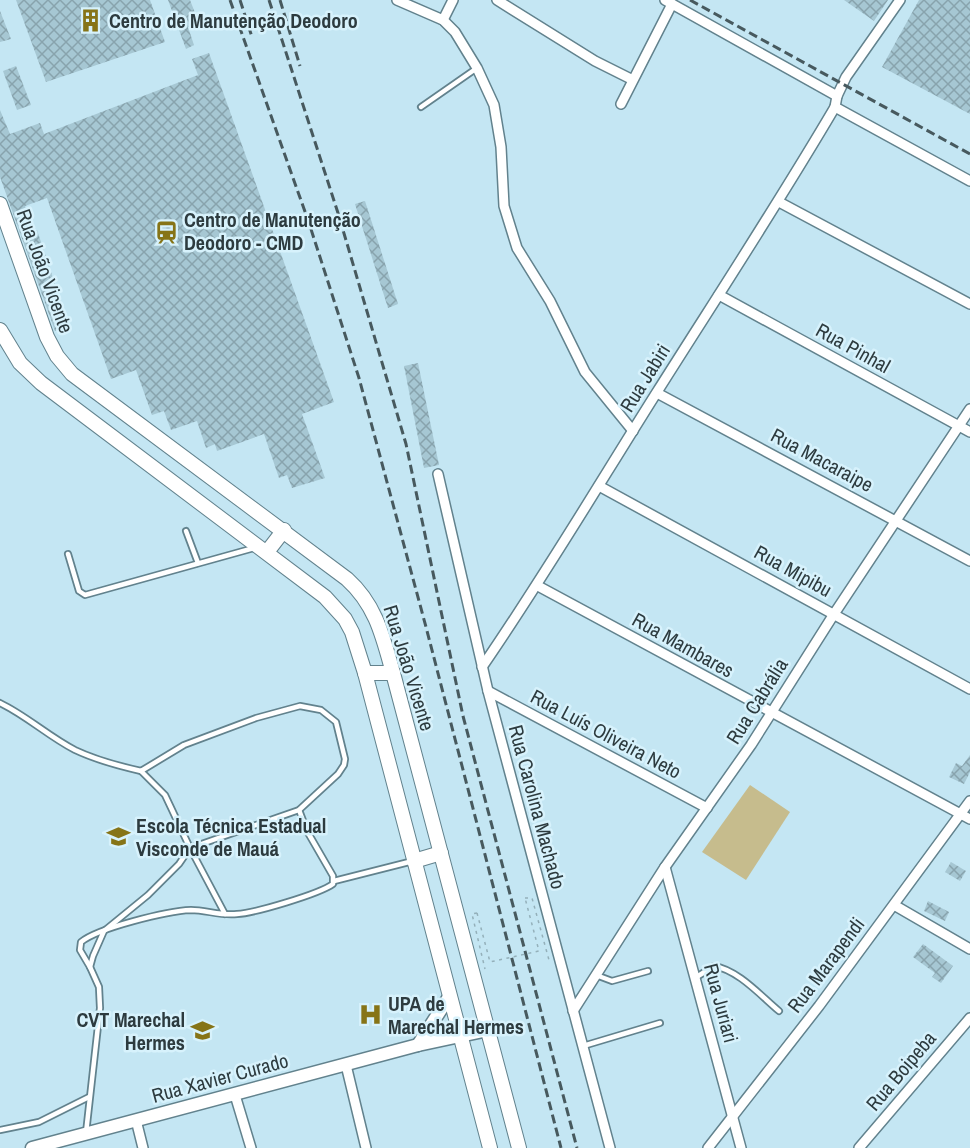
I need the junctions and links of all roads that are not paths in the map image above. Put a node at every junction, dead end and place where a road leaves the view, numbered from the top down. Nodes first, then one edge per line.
1 (397, 0) edge
2 (453, 0) edge
3 (497, 0) edge
4 (900, 0) edge
5 (668, 2) edge
6 (443, 20) junction
7 (477, 68) junction
8 (632, 79) junction
9 (837, 96) junction
10 (621, 104) dead end
11 (421, 106) dead end
12 (835, 107) junction
13 (970, 181) edge
14 (779, 202) junction
15 (0, 204) edge
16 (719, 295) junction
17 (970, 304) edge
18 (0, 330) edge
19 (0, 345) edge
20 (14, 354) junction
21 (657, 393) junction
22 (970, 409) edge
23 (959, 426) junction
24 (633, 431) junction
25 (970, 432) edge
26 (438, 474) dead end
27 (599, 486) junction
28 (896, 520) junction
29 (284, 530) junction
30 (186, 531) dead end
31 (263, 549) junction
32 (68, 554) dead end
33 (970, 561) edge
34 (198, 563) junction
35 (538, 586) junction
36 (834, 614) junction
37 (482, 667) junction
38 (365, 673) junction
39 (393, 673) junction
40 (970, 689) edge
41 (488, 691) junction
42 (0, 703) edge
43 (770, 713) junction
44 (141, 771) junction
45 (970, 801) edge
46 (707, 808) junction
47 (299, 810) junction
48 (961, 813) junction
49 (970, 819) edge
50 (190, 848) junction
51 (441, 854) junction
52 (414, 861) junction
53 (665, 867) junction
54 (334, 881) junction
55 (894, 905) junction
56 (225, 914) junction
57 (104, 931) junction
58 (970, 949) edge
59 (90, 967) junction
60 (648, 971) dead end
61 (596, 975) junction
62 (695, 978) junction
63 (449, 997) junction
64 (573, 1011) junction
65 (778, 1011) dead end
66 (970, 1018) edge
67 (660, 1023) dead end
68 (488, 1030) junction
69 (460, 1036) junction
70 (418, 1045) junction
71 (583, 1046) junction
72 (346, 1065) junction
73 (235, 1095) junction
74 (89, 1097) junction
75 (733, 1115) junction
76 (136, 1120) junction
77 (0, 1130) edge
78 (86, 1133) junction
79 (32, 1148) edge
80 (143, 1148) edge
81 (251, 1148) edge
82 (366, 1148) edge
83 (490, 1148) edge
84 (519, 1148) edge
85 (610, 1148) edge
86 (708, 1148) edge
87 (741, 1148) edge
88 (859, 1148) edge

1 - 6 street
2 - 6 street
3 - 8 street
4 - 9 street
5 - 8 street
5 - 9 street
6 - 7 street
7 - 11 lane
7 - 24 street
8 - 10 street
9 - 12 street
12 - 13 street
12 - 14 street, Rua Jabiri
14 - 16 street, Rua Jabiri
14 - 17 street
15 - 29 main road, Rua João Vicente
16 - 21 street, Rua Jabiri
16 - 23 street, Rua Pinhal
18 - 20 main road
19 - 20 lane
20 - 31 main road
21 - 24 street, Rua Jabiri
21 - 28 street, Rua Macaraipe
22 - 23 street, Rua Cabrália
23 - 25 street, Rua Pinhal
23 - 28 street, Rua Cabrália
24 - 27 street, Rua Jabiri
26 - 37 street, Rua Carolina Machado
27 - 35 street, Rua Jabiri
27 - 36 street, Rua Mipibu
28 - 33 street, Rua Macaraipe
28 - 36 street, Rua Cabrália
29 - 31 main road
29 - 39 main road, Rua João Vicente
30 - 34 lane
31 - 34 lane
31 - 38 main road
32 - 34 lane
35 - 37 street, Rua Jabiri
35 - 43 street, Rua Mambares
36 - 40 street, Rua Mipibu
36 - 43 street, Rua Cabrália
37 - 41 street, Rua Carolina Machado
38 - 39 main road
38 - 52 main road
39 - 51 main road, Rua João Vicente
41 - 46 street, Rua Luís Oliveira Neto
41 - 64 street, Rua Carolina Machado
42 - 44 lane
43 - 46 street, Rua Cabrália
43 - 48 street, Rua Mambares
44 - 47 lane
44 - 50 lane
45 - 48 street, Rua Marapendi
46 - 53 street, Rua Cabrália
47 - 50 lane
47 - 54 lane
48 - 49 street, Rua Mambares
48 - 55 street, Rua Marapendi
50 - 56 lane
50 - 57 lane
51 - 52 main road
51 - 68 main road, Rua João Vicente
52 - 54 lane
52 - 63 main road
53 - 61 street, Rua Cabrália
53 - 62 street, Rua Juriari
54 - 56 lane
55 - 58 street
55 - 75 street, Rua Marapendi
56 - 57 lane
57 - 59 lane
57 - 59 lane
59 - 74 lane
60 - 61 lane
61 - 64 street, Rua Cabrália
62 - 65 lane
62 - 75 street, Rua Juriari
63 - 69 main road
63 - 70 main road
64 - 71 street, Rua Carolina Machado
66 - 88 street, Rua Boipeba
67 - 71 lane
68 - 69 main road, Rua Xavier Curado
68 - 84 main road, Rua João Vicente
69 - 70 main road, Rua Xavier Curado
69 - 83 main road
70 - 72 main road, Rua Xavier Curado
71 - 85 street, Rua Carolina Machado
72 - 73 main road, Rua Xavier Curado
72 - 82 street
73 - 76 main road, Rua Xavier Curado
73 - 81 street
74 - 77 lane
74 - 78 lane
75 - 86 street, Rua Marapendi
75 - 87 street, Rua Juriari
76 - 78 main road, Rua Xavier Curado
76 - 80 street
78 - 79 main road, Rua Xavier Curado

